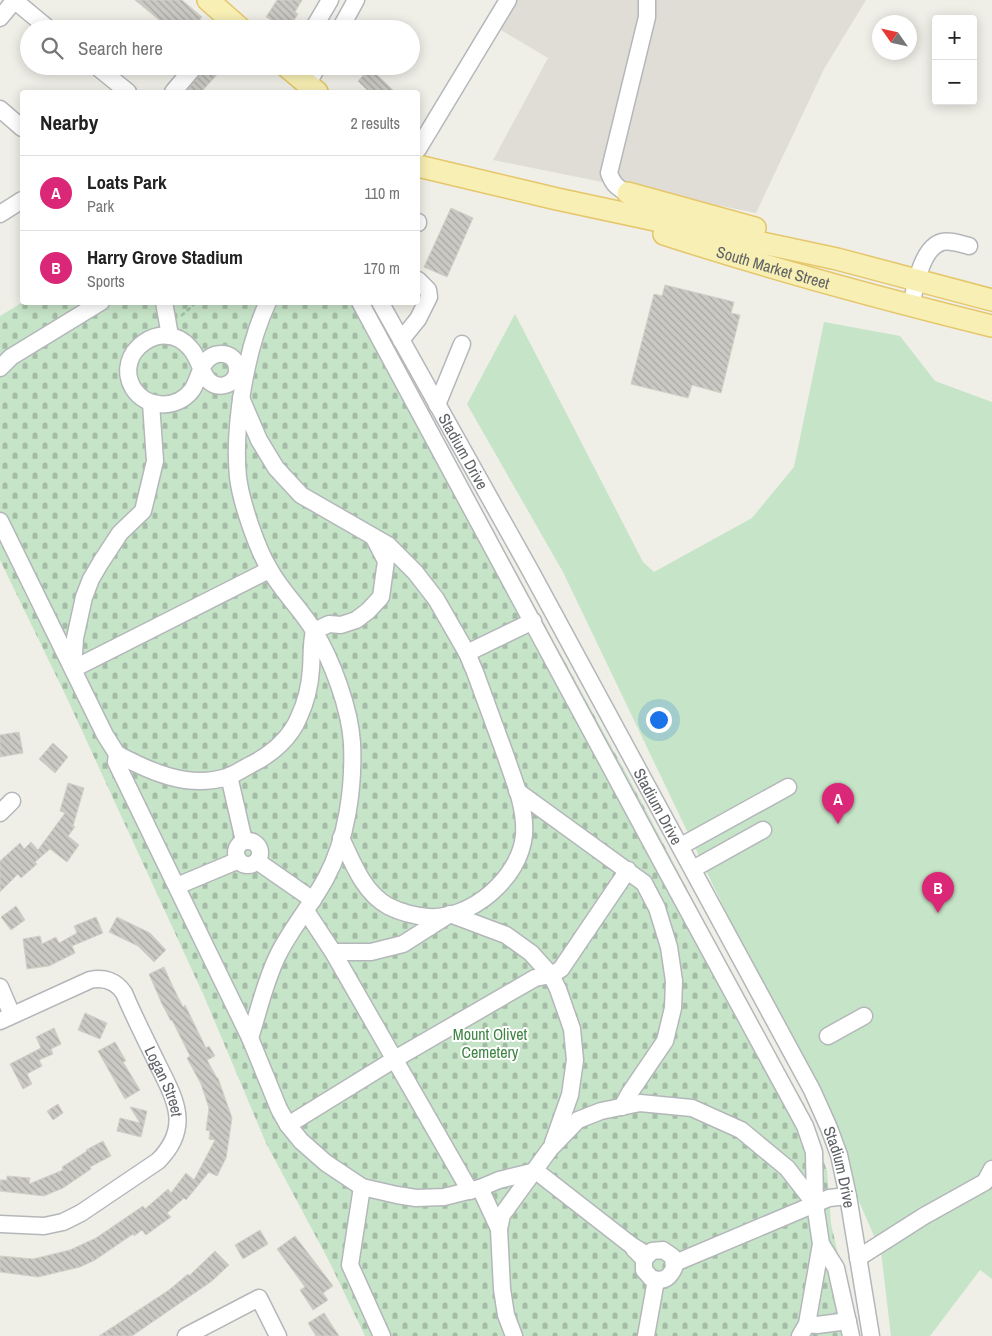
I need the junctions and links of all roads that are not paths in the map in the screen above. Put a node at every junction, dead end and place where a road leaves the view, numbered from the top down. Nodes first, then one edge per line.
1 (14, 0) edge
2 (208, 0) edge
3 (330, 0) edge
4 (356, 0) edge
5 (508, 0) edge
6 (647, 0) edge
7 (0, 18) edge
8 (38, 20) edge
9 (227, 20) edge
10 (318, 20) edge
11 (345, 20) edge
12 (107, 75) edge
13 (187, 75) edge
14 (303, 75) edge
15 (314, 81) edge
16 (126, 90) edge
17 (175, 90) edge
18 (0, 109) edge
19 (20, 126) edge
20 (420, 146) edge
21 (420, 166) edge
22 (628, 193) joint
23 (557, 199) junction
24 (20, 201) edge
25 (0, 214) edge
26 (969, 246) dead end
27 (837, 259) junction
28 (918, 280) junction
29 (420, 282) edge
30 (992, 300) edge
31 (96, 305) edge
32 (165, 305) edge
33 (267, 305) edge
34 (362, 305) edge
35 (382, 305) edge
36 (911, 306) junction
37 (992, 326) edge
38 (169, 331) junction
39 (401, 340) junction
40 (462, 344) dead end
41 (0, 368) edge
42 (201, 368) junction
43 (241, 375) junction
44 (241, 398) junction
45 (151, 403) junction
46 (437, 404) junction
47 (0, 521) edge
48 (373, 536) junction
49 (269, 570) junction
50 (533, 621) junction
51 (314, 631) junction
52 (467, 653) junction
53 (73, 669) junction
54 (117, 754) junction
55 (229, 776) junction
56 (788, 787) dead end
57 (517, 791) junction
58 (12, 801) dead end
59 (0, 813) edge
60 (763, 830) dead end
61 (341, 838) junction
62 (244, 841) junction
63 (681, 846) junction
64 (238, 860) junction
65 (257, 861) junction
66 (693, 869) junction
67 (628, 870) junction
68 (667, 872) junction
69 (644, 882) junction
70 (177, 886) junction
71 (310, 906) junction
72 (450, 914) junction
73 (333, 952) junction
74 (551, 975) junction
75 (0, 987) edge
76 (864, 1016) dead end
77 (6, 1018) edge
78 (828, 1036) dead end
79 (250, 1038) junction
80 (395, 1059) junction
81 (622, 1107) junction
82 (578, 1120) junction
83 (288, 1125) junction
84 (559, 1125) junction
85 (550, 1149) junction
86 (992, 1169) edge
87 (536, 1171) junction
88 (362, 1187) junction
89 (475, 1190) junction
90 (848, 1196) junction
91 (815, 1204) junction
92 (0, 1224) edge
93 (499, 1229) junction
94 (821, 1244) junction
95 (646, 1257) junction
96 (858, 1258) junction
97 (675, 1263) junction
98 (656, 1280) junction
99 (849, 1328) edge
100 (803, 1330) edge
101 (186, 1336) edge
102 (278, 1336) edge
103 (382, 1336) edge
104 (514, 1336) edge
105 (646, 1336) edge
106 (871, 1336) edge

1 - 7 street
1 - 8 street
2 - 9 main road
3 - 10 street
4 - 11 street
5 - 20 street
6 - 22 street
12 - 16 street
13 - 17 street
14 - 15 main road
18 - 19 street
21 - 23 main road, South Market Street
22 - 27 main road
23 - 27 main road, South Market Street
23 - 36 main road, South Market Street
24 - 25 street
26 - 28 street
27 - 28 main road, South Market Street
28 - 30 main road, South Market Street
28 - 36 street
29 - 39 street
31 - 41 street
32 - 38 street
33 - 43 street
34 - 50 street
35 - 39 street, Stadium Drive
36 - 37 main road, South Market Street
38 - 42 street
38 - 45 street
39 - 46 street, Stadium Drive
40 - 46 street
42 - 43 street
42 - 43 street
42 - 45 street
43 - 44 street
44 - 48 street
44 - 49 street
45 - 53 street
46 - 63 street, Stadium Drive
47 - 53 street
48 - 51 street
48 - 52 street
49 - 51 street
49 - 53 street
50 - 52 street
50 - 68 street
51 - 55 street
51 - 61 street
52 - 57 street
53 - 54 street
54 - 55 street
54 - 70 street
55 - 62 street
56 - 63 street
57 - 67 street
57 - 72 street
58 - 59 street
60 - 66 street
61 - 71 street
61 - 72 street
62 - 64 street
62 - 65 street
63 - 66 street, Stadium Drive
64 - 65 street
64 - 70 street
65 - 71 street
66 - 90 street, Stadium Drive
67 - 69 street
67 - 74 street
68 - 69 street
68 - 91 street
69 - 81 street
70 - 79 street
71 - 73 street
71 - 79 street
72 - 73 street
72 - 74 street
73 - 80 street
74 - 80 street
74 - 84 street
75 - 77 street
76 - 78 street
77 - 92 street, Logan Street
79 - 83 street
80 - 83 street
80 - 89 street
81 - 82 street
81 - 91 street
82 - 84 street
82 - 85 street
83 - 88 street
84 - 85 street
85 - 87 street
86 - 96 street
87 - 89 street
87 - 93 street
87 - 95 street
88 - 89 street
88 - 103 street
89 - 93 street
90 - 91 street
90 - 96 street, Stadium Drive
91 - 94 street
91 - 97 street
93 - 104 street
94 - 99 street
94 - 100 street
95 - 97 street
95 - 98 street
96 - 106 street, Stadium Drive
97 - 98 street
98 - 105 street
99 - 100 street
101 - 102 street

